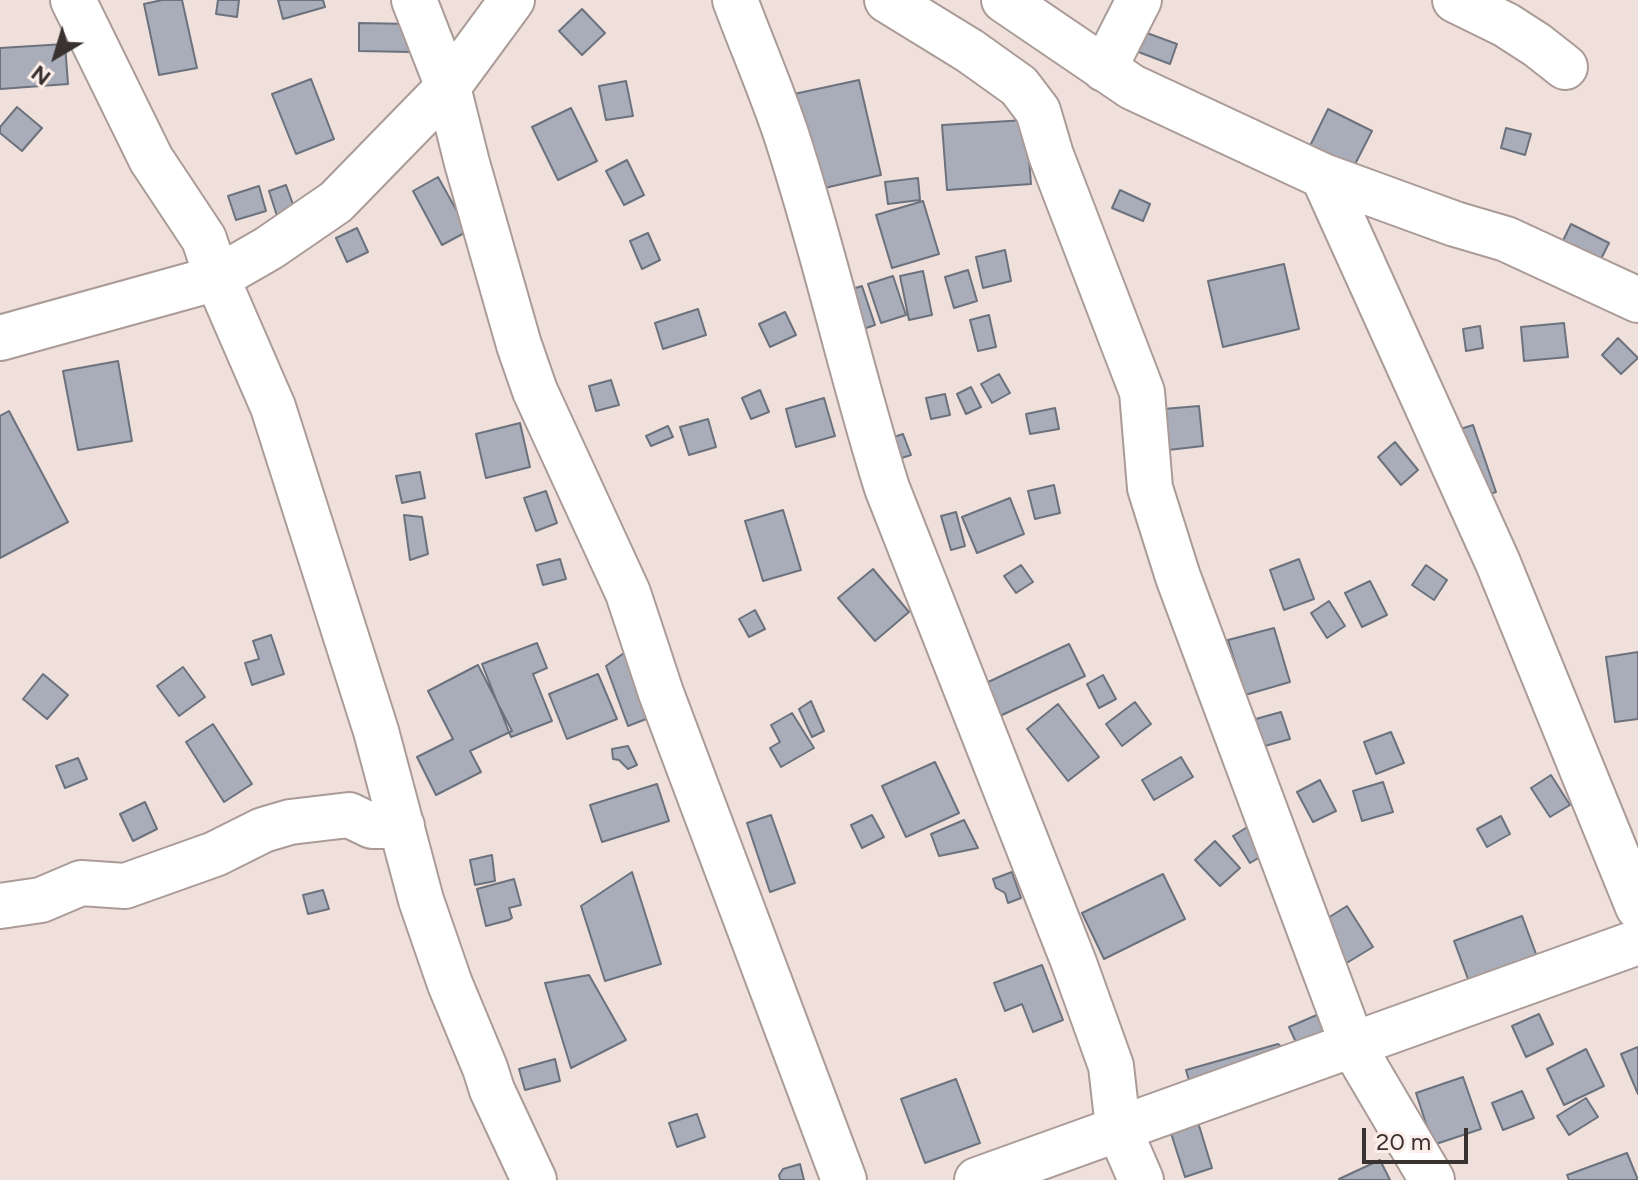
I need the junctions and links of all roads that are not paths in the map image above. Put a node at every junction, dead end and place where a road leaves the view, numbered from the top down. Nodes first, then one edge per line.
1 (73, 0) edge
2 (414, 0) edge
3 (512, 0) edge
4 (735, 0) edge
5 (887, 0) edge
6 (1004, 0) edge
7 (1139, 0) edge
8 (1455, 0) edge
9 (1565, 67) dead end
10 (1104, 69) junction
11 (448, 87) junction
12 (1323, 176) junction
13 (217, 278) junction
14 (1638, 300) edge
15 (0, 338) edge
16 (402, 826) junction
17 (0, 906) edge
18 (1638, 907) edge
19 (1638, 942) edge
20 (1353, 1046) junction
21 (1118, 1127) junction
22 (534, 1180) edge
23 (844, 1180) edge
24 (977, 1180) edge
25 (1141, 1180) edge
26 (1432, 1180) edge

1 - 13 street
2 - 11 street
3 - 11 street
4 - 21 street
5 - 20 street
6 - 10 street
7 - 10 street
8 - 9 street
10 - 12 street
11 - 13 street
11 - 23 street
12 - 14 street
12 - 18 street
13 - 15 street
13 - 16 street
16 - 17 street
16 - 22 street
19 - 20 street
20 - 21 street
20 - 26 street
21 - 24 street
21 - 25 street

